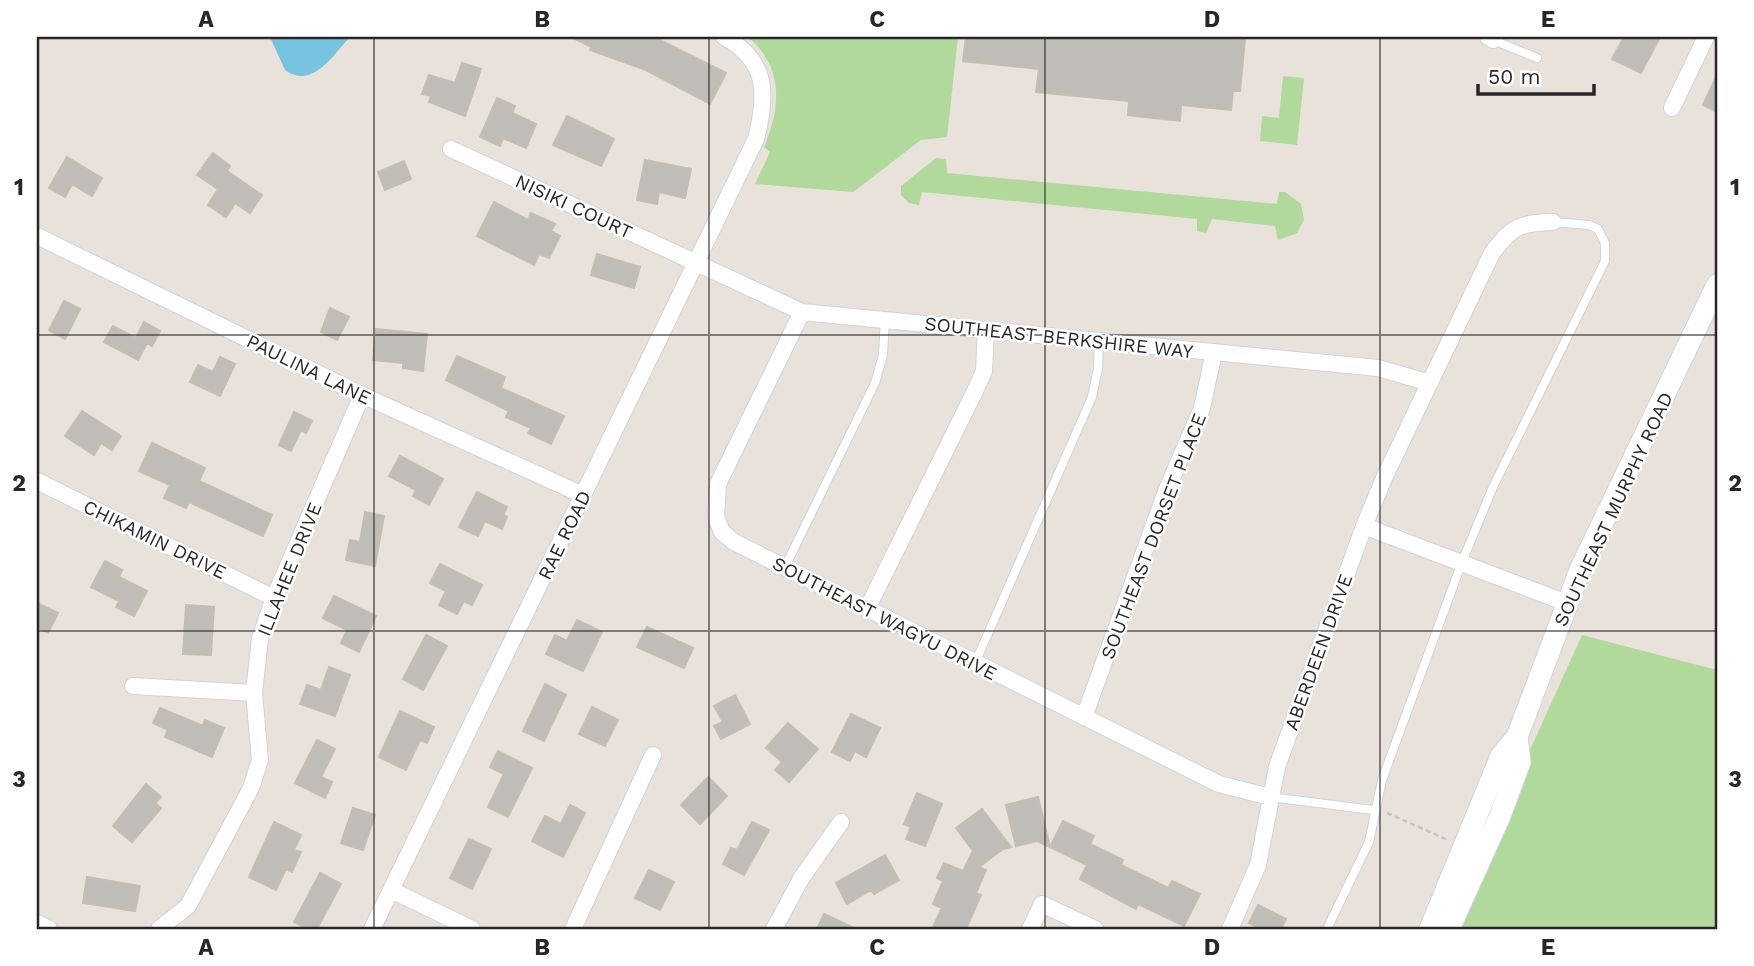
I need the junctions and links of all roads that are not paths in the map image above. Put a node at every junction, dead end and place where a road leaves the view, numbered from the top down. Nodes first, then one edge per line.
1 (724, 37) edge
2 (1706, 37) edge
3 (1491, 38) edge
4 (1537, 58) dead end
5 (1672, 108) dead end
6 (451, 149) dead end
7 (1553, 222) joint
8 (37, 236) edge
9 (697, 263) junction
10 (1717, 285) edge
11 (802, 312) junction
12 (885, 319) junction
13 (986, 330) junction
14 (1099, 341) junction
15 (1214, 352) junction
16 (1430, 383) junction
17 (362, 395) junction
18 (37, 481) edge
19 (583, 495) junction
20 (1364, 526) junction
21 (1462, 562) junction
22 (785, 567) junction
23 (274, 598) junction
24 (1567, 603) junction
25 (867, 608) junction
26 (975, 663) junction
27 (133, 686) dead end
28 (254, 694) junction
29 (1084, 717) junction
30 (1517, 737) junction
31 (653, 755) dead end
32 (1270, 797) junction
33 (1373, 810) junction
34 (841, 822) dead end
35 (391, 890) junction
36 (37, 923) edge
37 (48, 929) edge
38 (159, 929) edge
39 (372, 929) edge
40 (472, 929) edge
41 (573, 929) edge
42 (774, 929) edge
43 (1030, 929) edge
44 (1095, 929) edge
45 (1230, 929) edge
46 (1327, 929) edge
47 (1430, 929) edge
48 (1449, 929) edge

1 - 9 street, RAE ROAD
2 - 5 street
3 - 4 lane
6 - 9 street, NISIKI COURT
7 - 16 street, ABERDEEN DRIVE
7 - 21 lane
8 - 17 street, PAULINA LANE
9 - 11 street, SOUTHEAST BERKSHIRE WAY
9 - 19 street, RAE ROAD
10 - 24 main road, SOUTHEAST MURPHY ROAD
11 - 12 street, SOUTHEAST BERKSHIRE WAY
11 - 22 street, SOUTHEAST WAGYU DRIVE
12 - 13 street, SOUTHEAST BERKSHIRE WAY
12 - 22 lane
13 - 14 street, SOUTHEAST BERKSHIRE WAY
13 - 25 street
14 - 15 street, SOUTHEAST BERKSHIRE WAY
14 - 26 lane
15 - 16 street, SOUTHEAST BERKSHIRE WAY
15 - 29 street, SOUTHEAST DORSET PLACE
16 - 20 street, ABERDEEN DRIVE
17 - 19 street, PAULINA LANE
17 - 23 street, ILLAHEE DRIVE
18 - 23 street, CHIKAMIN DRIVE
19 - 35 street, RAE ROAD
20 - 21 street
20 - 32 street, ABERDEEN DRIVE
21 - 24 street
21 - 33 lane
22 - 25 street, SOUTHEAST WAGYU DRIVE
23 - 28 street, ILLAHEE DRIVE
24 - 30 main road, SOUTHEAST MURPHY ROAD
25 - 26 street, SOUTHEAST WAGYU DRIVE
26 - 29 street, SOUTHEAST WAGYU DRIVE
27 - 28 street
28 - 38 street, ILLAHEE DRIVE
29 - 32 street, SOUTHEAST WAGYU DRIVE
30 - 47 main road, SOUTHEAST MURPHY ROAD
30 - 48 main road, SOUTHEAST MURPHY ROAD
31 - 41 street
32 - 33 lane
32 - 45 street, ABERDEEN DRIVE
33 - 46 lane
34 - 42 street
35 - 39 street, RAE ROAD
35 - 40 street
36 - 37 street
43 - 44 street

